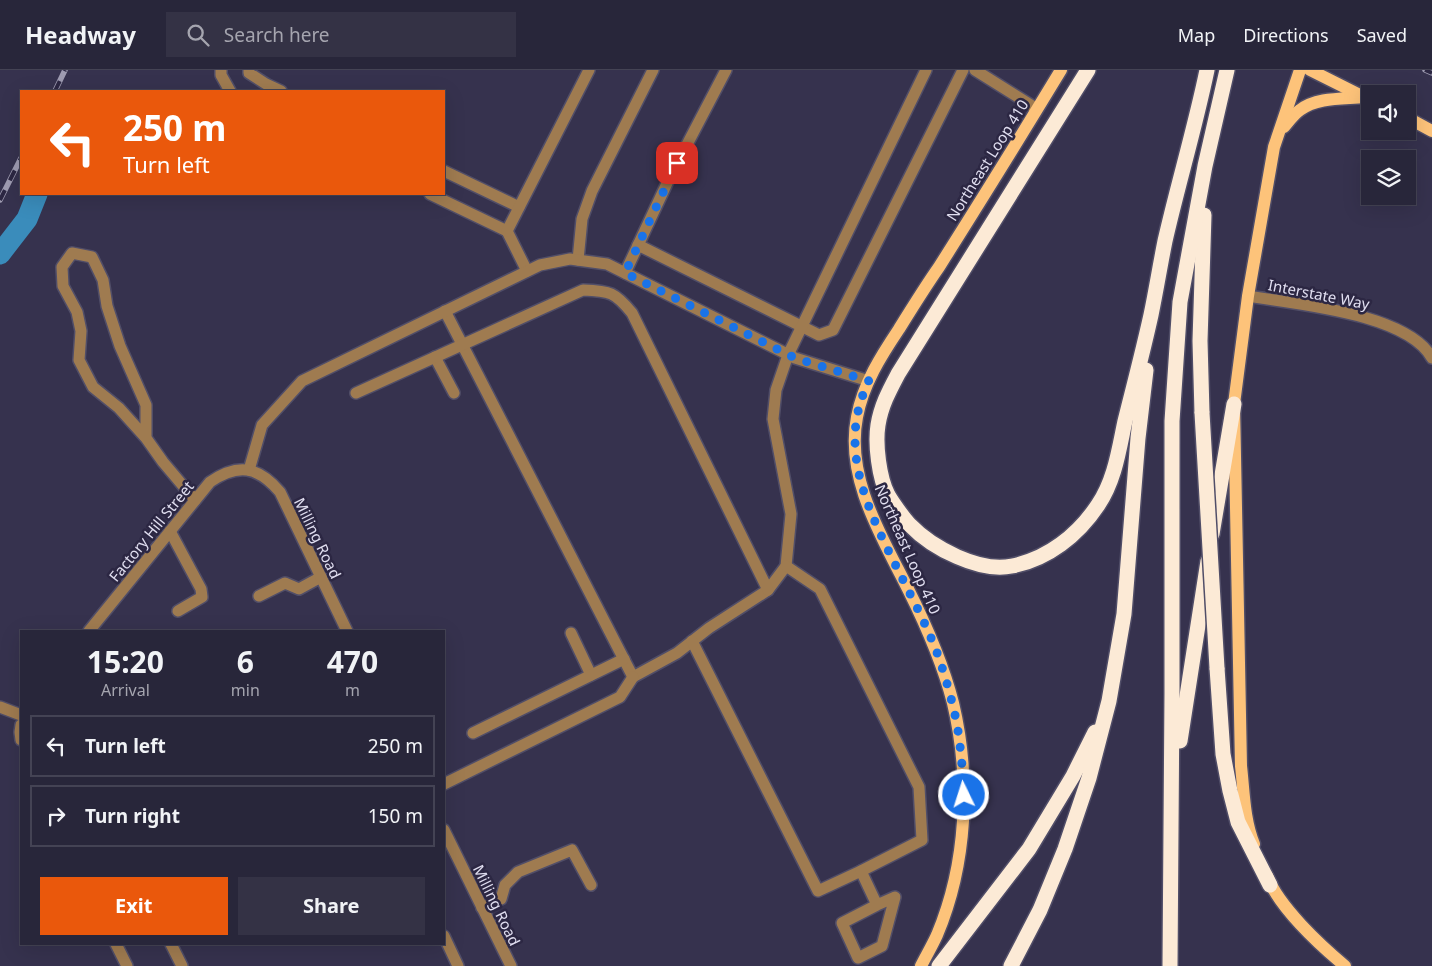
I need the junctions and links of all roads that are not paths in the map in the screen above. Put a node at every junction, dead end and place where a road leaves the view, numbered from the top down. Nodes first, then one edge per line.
1 (221, 70) edge
2 (249, 70) edge
3 (589, 70) edge
4 (653, 70) edge
5 (726, 70) edge
6 (926, 70) edge
7 (963, 70) edge
8 (975, 70) edge
9 (1061, 70) edge
10 (1088, 70) edge
11 (1207, 70) edge
12 (1227, 70) edge
13 (1300, 70) edge
14 (1310, 70) edge
15 (229, 90) edge
16 (279, 90) edge
17 (1361, 95) edge
18 (1361, 98) edge
19 (1038, 109) junction
20 (1416, 122) edge
21 (1280, 131) junction
22 (1432, 131) edge
23 (1205, 166) junction
24 (445, 170) edge
25 (432, 195) edge
26 (519, 207) junction
27 (507, 231) junction
28 (638, 245) junction
29 (578, 260) junction
30 (527, 272) junction
31 (625, 273) junction
32 (1248, 296) junction
33 (445, 311) junction
34 (1151, 316) junction
35 (802, 327) junction
36 (463, 345) junction
37 (788, 355) junction
38 (435, 357) junction
39 (1432, 358) edge
40 (869, 381) junction
41 (356, 393) dead end
42 (454, 393) dead end
43 (1234, 404) junction
44 (146, 438) junction
45 (249, 470) junction
46 (195, 500) junction
47 (170, 531) junction
48 (786, 566) junction
49 (321, 577) junction
50 (768, 590) junction
51 (259, 596) dead end
52 (178, 611) dead end
53 (90, 630) edge
54 (347, 630) edge
55 (571, 633) dead end
56 (692, 641) junction
57 (624, 659) junction
58 (591, 675) junction
59 (633, 677) junction
60 (1110, 701) junction
61 (0, 707) edge
62 (20, 715) edge
63 (473, 733) dead end
64 (445, 784) edge
65 (1171, 797) junction
66 (445, 832) edge
67 (861, 871) junction
68 (591, 885) dead end
69 (1270, 885) junction
70 (877, 905) junction
71 (482, 908) junction
72 (445, 938) edge
73 (116, 945) edge
74 (172, 945) edge
75 (127, 966) edge
76 (182, 966) edge
77 (458, 966) edge
78 (511, 966) edge
79 (921, 966) edge
80 (939, 966) edge
81 (1011, 966) edge
82 (1170, 966) edge
83 (1345, 966) edge

1 - 15 street
2 - 16 street
3 - 26 street
4 - 29 street
5 - 28 street
6 - 35 street
7 - 35 street
8 - 19 street
9 - 19 main road, Northeast Loop 410
10 - 34 highway
11 - 34 highway
12 - 23 highway
13 - 21 main road
14 - 17 main road
18 - 21 main road
19 - 40 main road, Northeast Loop 410
20 - 22 main road
21 - 32 main road
23 - 65 highway
23 - 69 highway, bridge
24 - 26 street
25 - 27 street
26 - 27 street
27 - 30 street
28 - 31 street
28 - 35 street
29 - 30 street
29 - 31 street
30 - 33 street
31 - 37 street
32 - 39 street, Interstate Way
32 - 43 main road
33 - 36 street
33 - 45 street
34 - 60 highway
35 - 37 street
36 - 38 street
36 - 50 street
36 - 57 street
37 - 40 street
37 - 48 street
38 - 41 street
38 - 42 street
40 - 79 main road, Northeast Loop 410
43 - 65 highway
43 - 69 main road
44 - 44 street
44 - 46 street
45 - 46 street, Factory Hill Street
45 - 49 street, Milling Road
46 - 47 street, Factory Hill Street
47 - 52 street
47 - 53 street, Factory Hill Street
48 - 50 street
48 - 67 street
49 - 51 street
49 - 54 street, Milling Road
50 - 56 street
55 - 58 street
56 - 59 street
56 - 67 street
57 - 58 street
57 - 59 street
58 - 63 street
59 - 64 street
60 - 80 highway
60 - 81 highway
61 - 62 street
65 - 82 highway
66 - 71 street, Milling Road
67 - 70 street
68 - 71 street
69 - 83 main road
70 - 70 street
71 - 78 street, Milling Road
72 - 77 street
73 - 75 street
74 - 76 street

